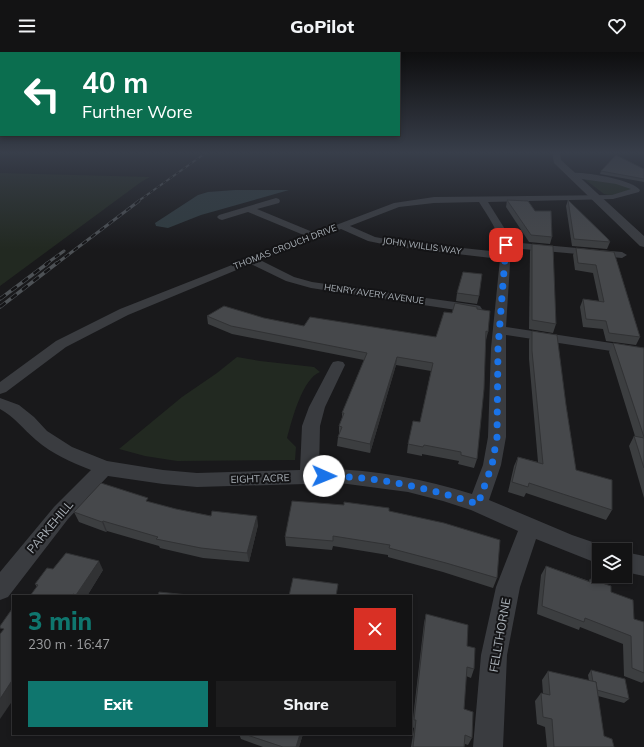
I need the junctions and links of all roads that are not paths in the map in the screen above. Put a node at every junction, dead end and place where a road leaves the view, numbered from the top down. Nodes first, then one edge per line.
1 (581, 184) edge
2 (628, 184) edge
3 (596, 198) junction
4 (482, 199) junction
5 (276, 201) dead end
6 (249, 209) junction
7 (222, 217) dead end
8 (342, 226) junction
9 (314, 236) junction
10 (644, 243) edge
11 (506, 251) junction
12 (251, 260) junction
13 (626, 266) dead end
14 (501, 313) junction
15 (500, 330) junction
16 (644, 352) edge
17 (338, 365) dead end
18 (0, 389) edge
19 (0, 403) edge
20 (104, 468) junction
21 (309, 477) junction
22 (478, 504) junction
23 (530, 527) junction
24 (592, 551) edge
25 (632, 563) edge
26 (644, 566) edge
27 (0, 589) edge
28 (488, 747) edge

1 - 3 street
2 - 3 street, THOMAS CROUCH DRIVE
3 - 4 street, THOMAS CROUCH DRIVE
3 - 10 street
4 - 8 street, THOMAS CROUCH DRIVE
4 - 11 street
5 - 6 street
6 - 7 street
6 - 9 street
8 - 9 street, THOMAS CROUCH DRIVE
8 - 11 street, JOHN WILLIS WAY
9 - 12 street, THOMAS CROUCH DRIVE
11 - 13 street, JOHN WILLIS WAY
11 - 14 street
12 - 14 street, HENRY AVERY AVENUE
12 - 18 street, THOMAS CROUCH DRIVE
14 - 15 street
15 - 16 street
15 - 22 street
17 - 21 street
19 - 20 street, EIGHT ACRE
20 - 21 street, EIGHT ACRE
20 - 27 street, PARKEHILL
21 - 22 street, EIGHT ACRE
22 - 23 street, EIGHT ACRE
23 - 24 street, EIGHT ACRE
23 - 28 street, FELLTHORNE
25 - 26 street

